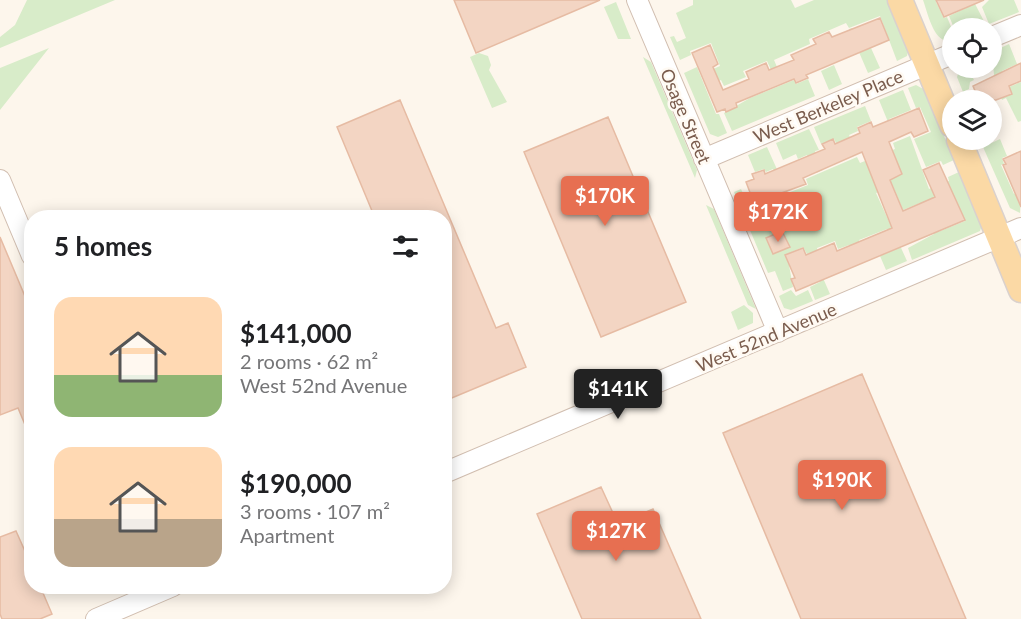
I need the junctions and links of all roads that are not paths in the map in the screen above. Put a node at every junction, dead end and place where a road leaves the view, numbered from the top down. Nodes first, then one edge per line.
1 (637, 0) edge
2 (900, 0) edge
3 (1021, 25) edge
4 (1002, 33) edge
5 (942, 58) edge
6 (927, 64) junction
7 (942, 101) edge
8 (964, 150) edge
9 (704, 159) junction
10 (0, 180) edge
11 (1010, 233) edge
12 (24, 237) edge
13 (1021, 290) edge
14 (778, 332) junction
15 (452, 470) edge
16 (155, 594) edge
17 (96, 619) edge

1 - 9 street, Osage Street
2 - 6 main road
3 - 4 street
5 - 6 street, West Berkeley Place
6 - 7 main road
6 - 9 street, West Berkeley Place
8 - 11 main road
9 - 14 street, Osage Street
10 - 12 street
11 - 13 main road
11 - 14 street, West 52nd Avenue
14 - 15 street, West 52nd Avenue
16 - 17 street

